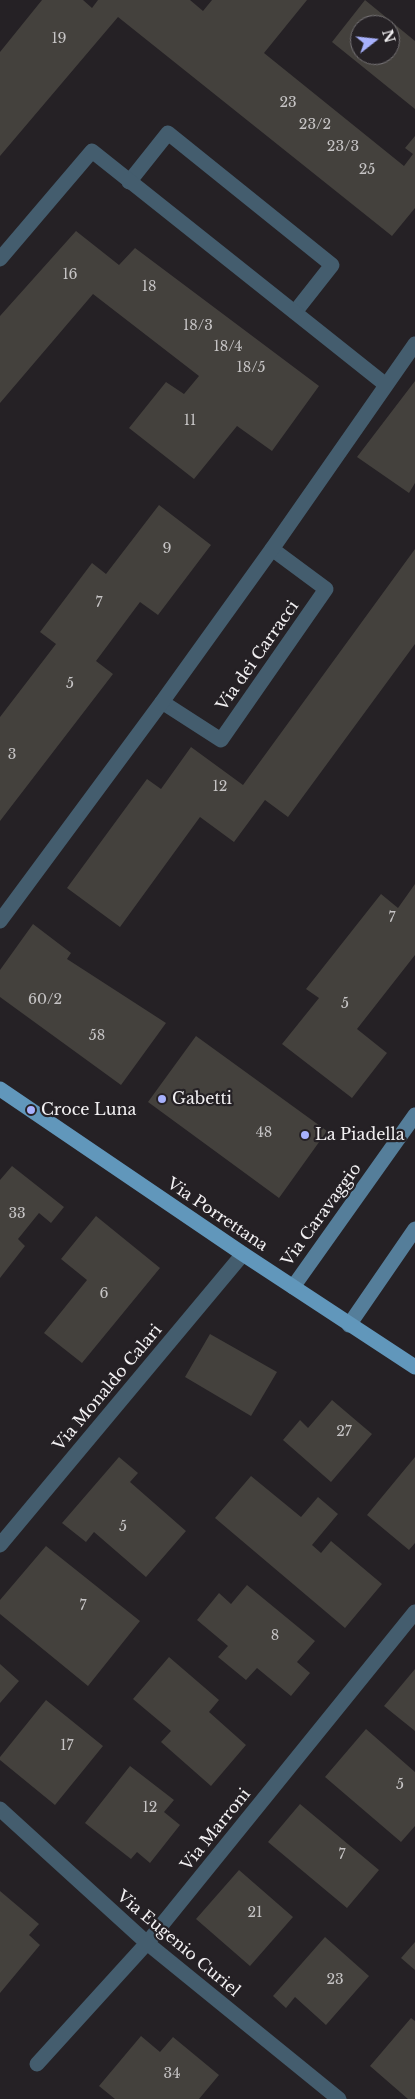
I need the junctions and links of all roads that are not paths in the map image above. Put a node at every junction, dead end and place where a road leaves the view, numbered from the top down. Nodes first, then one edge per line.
1 (129, 182) junction
2 (0, 259) edge
3 (295, 312) junction
4 (415, 344) edge
5 (386, 386) junction
6 (272, 549) junction
7 (162, 702) junction
8 (0, 921) edge
9 (0, 1089) edge
10 (415, 1115) edge
11 (415, 1229) edge
12 (243, 1254) junction
13 (292, 1287) junction
14 (349, 1325) junction
15 (415, 1367) edge
16 (0, 1545) edge
17 (415, 1612) edge
18 (0, 1809) edge
19 (147, 1943) junction
20 (37, 2064) dead end
21 (339, 2099) edge

1 - 2 street
1 - 3 street
1 - 3 street
3 - 5 street
4 - 5 street
5 - 6 street
6 - 7 street
6 - 7 street, Via dei Carracci
7 - 8 street
9 - 12 main road, Via Porrettana
10 - 13 main road, Via Caravaggio
11 - 14 main road
12 - 13 main road, Via Porrettana
12 - 16 street, Via Monaldo Calari
13 - 14 main road, Via Porrettana
14 - 15 main road, Via Porrettana
17 - 19 street, Via Marroni
18 - 19 street, Via Eugenio Curiel
19 - 20 street, Via Marroni
19 - 21 street, Via Eugenio Curiel

